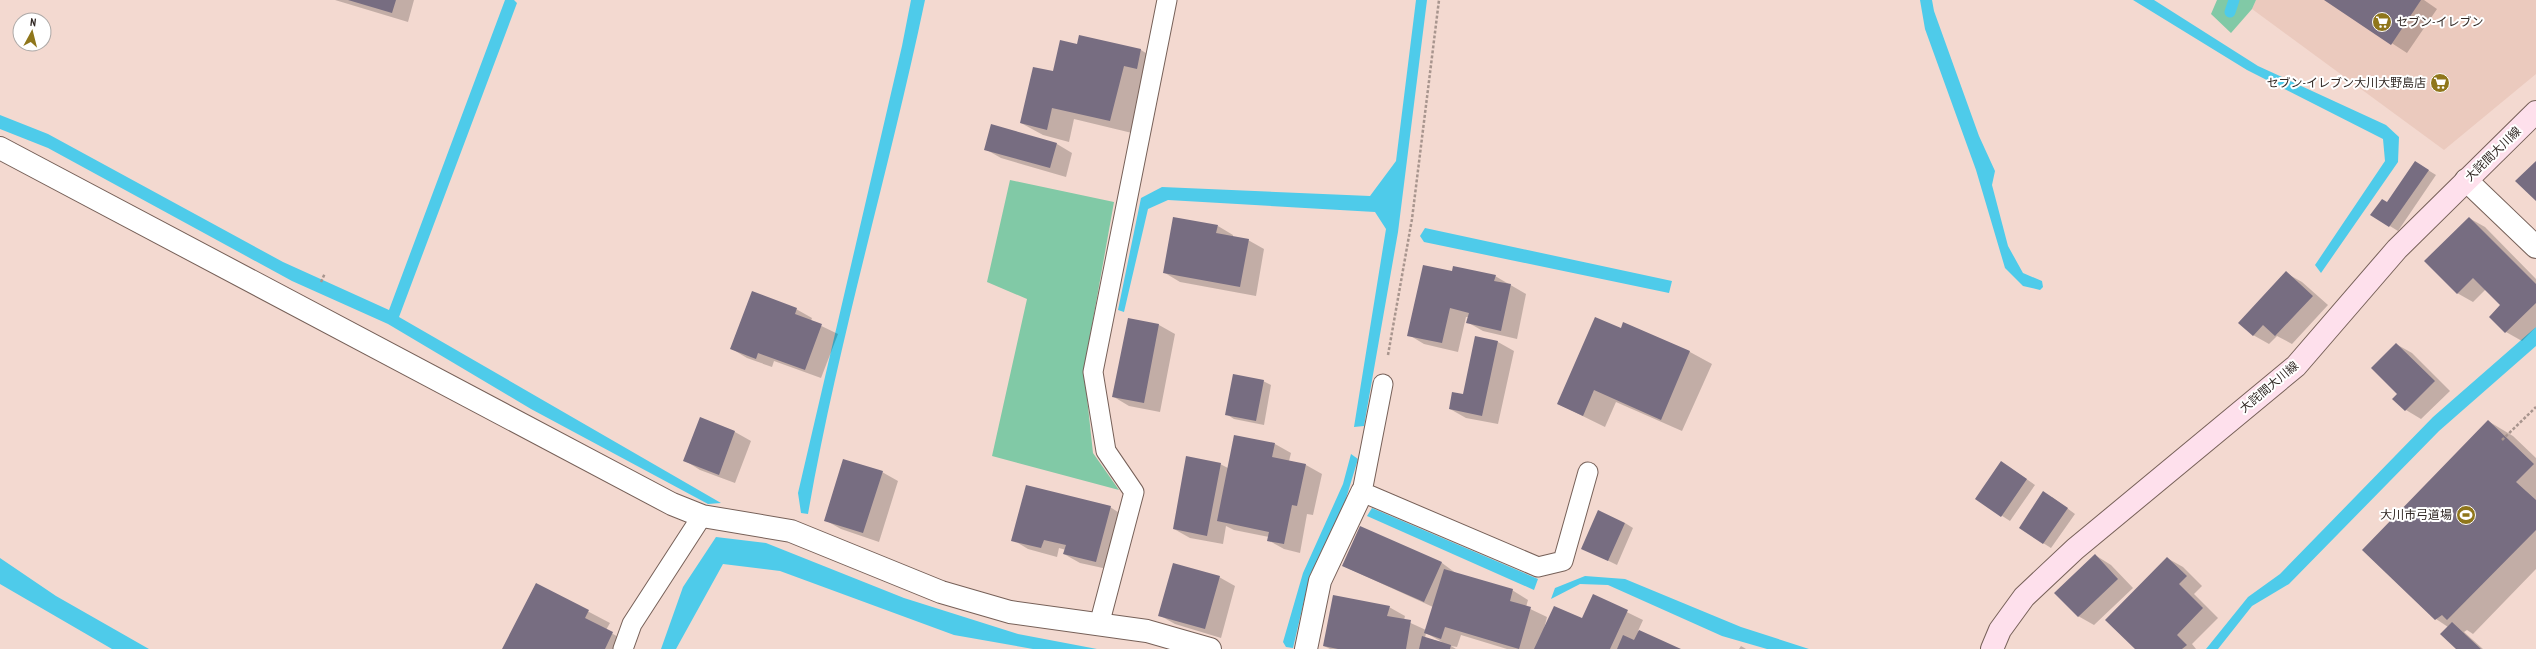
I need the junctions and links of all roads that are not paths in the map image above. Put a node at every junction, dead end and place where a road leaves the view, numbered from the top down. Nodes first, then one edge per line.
1 (1167, 0) edge
2 (2536, 112) edge
3 (0, 148) edge
4 (2466, 180) junction
5 (2536, 247) edge
6 (1383, 384) road end
7 (1588, 472) dead end
8 (1362, 492) junction
9 (702, 516) junction
10 (1099, 625) junction
11 (623, 649) edge
12 (1210, 649) edge
13 (1306, 649) edge
14 (1992, 649) edge

1 - 10 lane
2 - 4 main road, 大詫間大川線
3 - 9 street
4 - 5 street
4 - 14 main road, 大詫間大川線
6 - 8 lane
7 - 8 lane
8 - 13 street
9 - 10 street
9 - 11 lane
10 - 12 street

